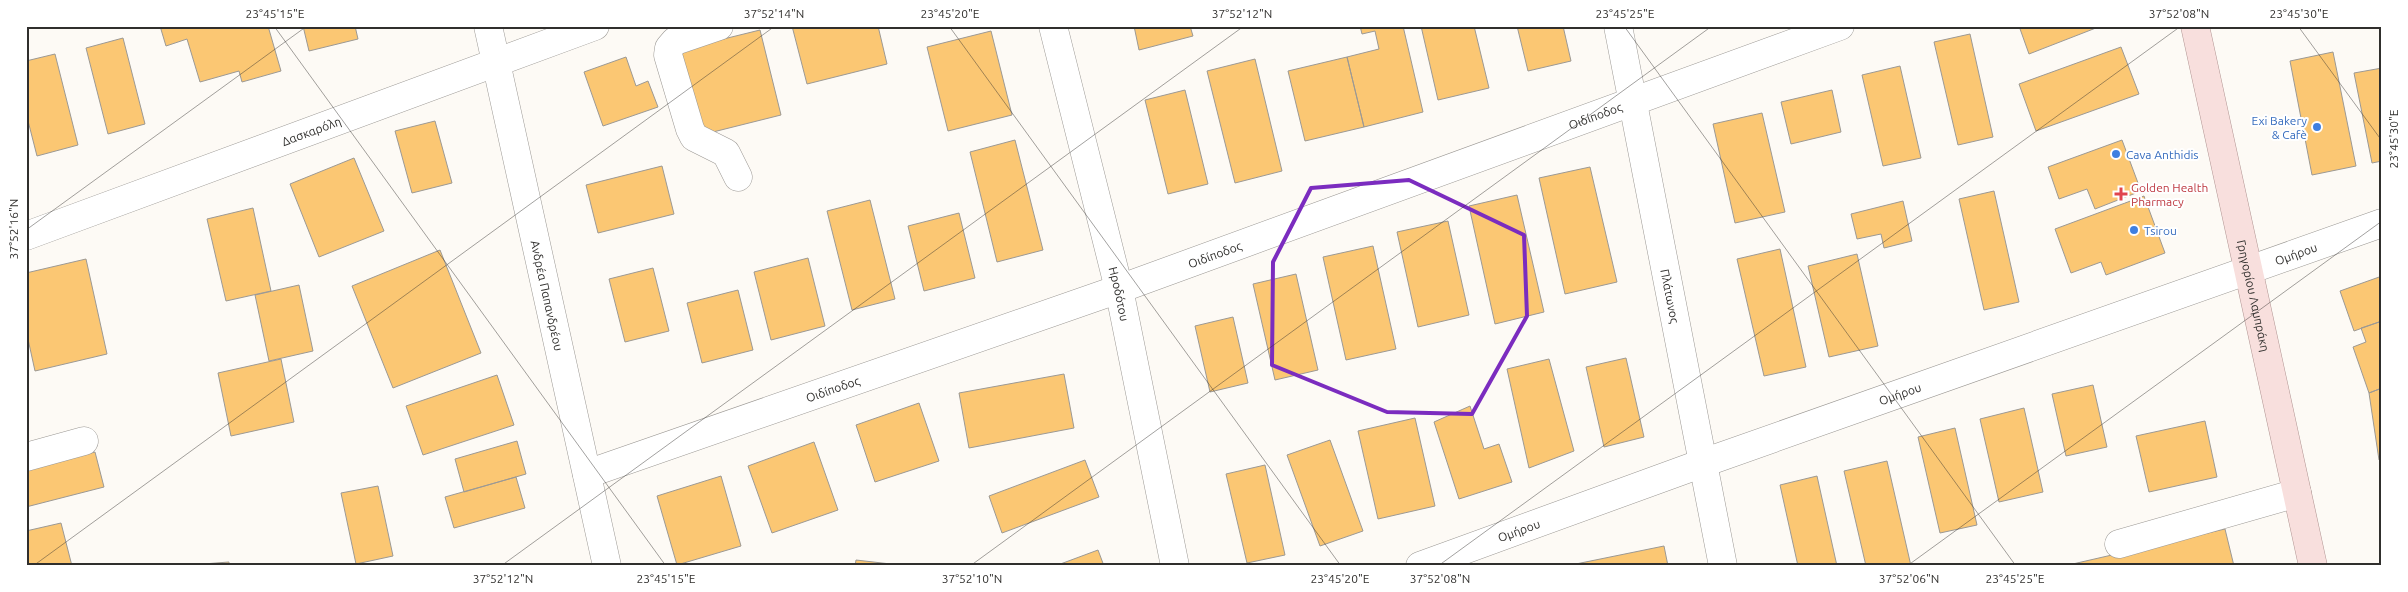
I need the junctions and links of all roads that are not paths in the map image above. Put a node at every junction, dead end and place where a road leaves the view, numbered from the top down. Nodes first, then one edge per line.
1 (488, 26) edge
2 (595, 26) edge
3 (719, 26) edge
4 (1053, 26) edge
5 (1618, 26) edge
6 (1840, 26) edge
7 (2195, 26) edge
8 (496, 62) junction
9 (1632, 101) junction
10 (738, 177) dead end
11 (2382, 223) edge
12 (26, 236) edge
13 (2248, 270) junction
14 (1119, 289) junction
15 (84, 441) dead end
16 (26, 457) edge
17 (1703, 463) junction
18 (587, 474) junction
19 (2297, 493) junction
20 (2119, 544) dead end
21 (607, 566) edge
22 (1175, 566) edge
23 (1420, 566) edge
24 (1723, 566) edge
25 (2313, 566) edge

1 - 8 street, Ανδρέα Παπανδρέου
2 - 8 street, Δασκαρόλη
3 - 10 street
4 - 14 street, Ηροδότου
5 - 9 street, Πλάτωνος
6 - 9 street, Οιδίποδος
7 - 13 main road, Γρηγορίου Λαμπράκη
8 - 12 street, Δασκαρόλη
8 - 18 street, Ανδρέα Παπανδρέου
9 - 14 street, Οιδίποδος
9 - 17 street, Πλάτωνος
11 - 13 street, Ομήρου
13 - 17 street, Ομήρου
13 - 19 main road, Γρηγορίου Λαμπράκη
14 - 18 street, Οιδίποδος
14 - 22 street, Ηροδότου
15 - 16 street
17 - 23 street, Ομήρου
17 - 24 street, Πλάτωνος
18 - 21 street, Ανδρέα Παπανδρέου
19 - 20 street
19 - 25 main road, Γρηγορίου Λαμπράκη

